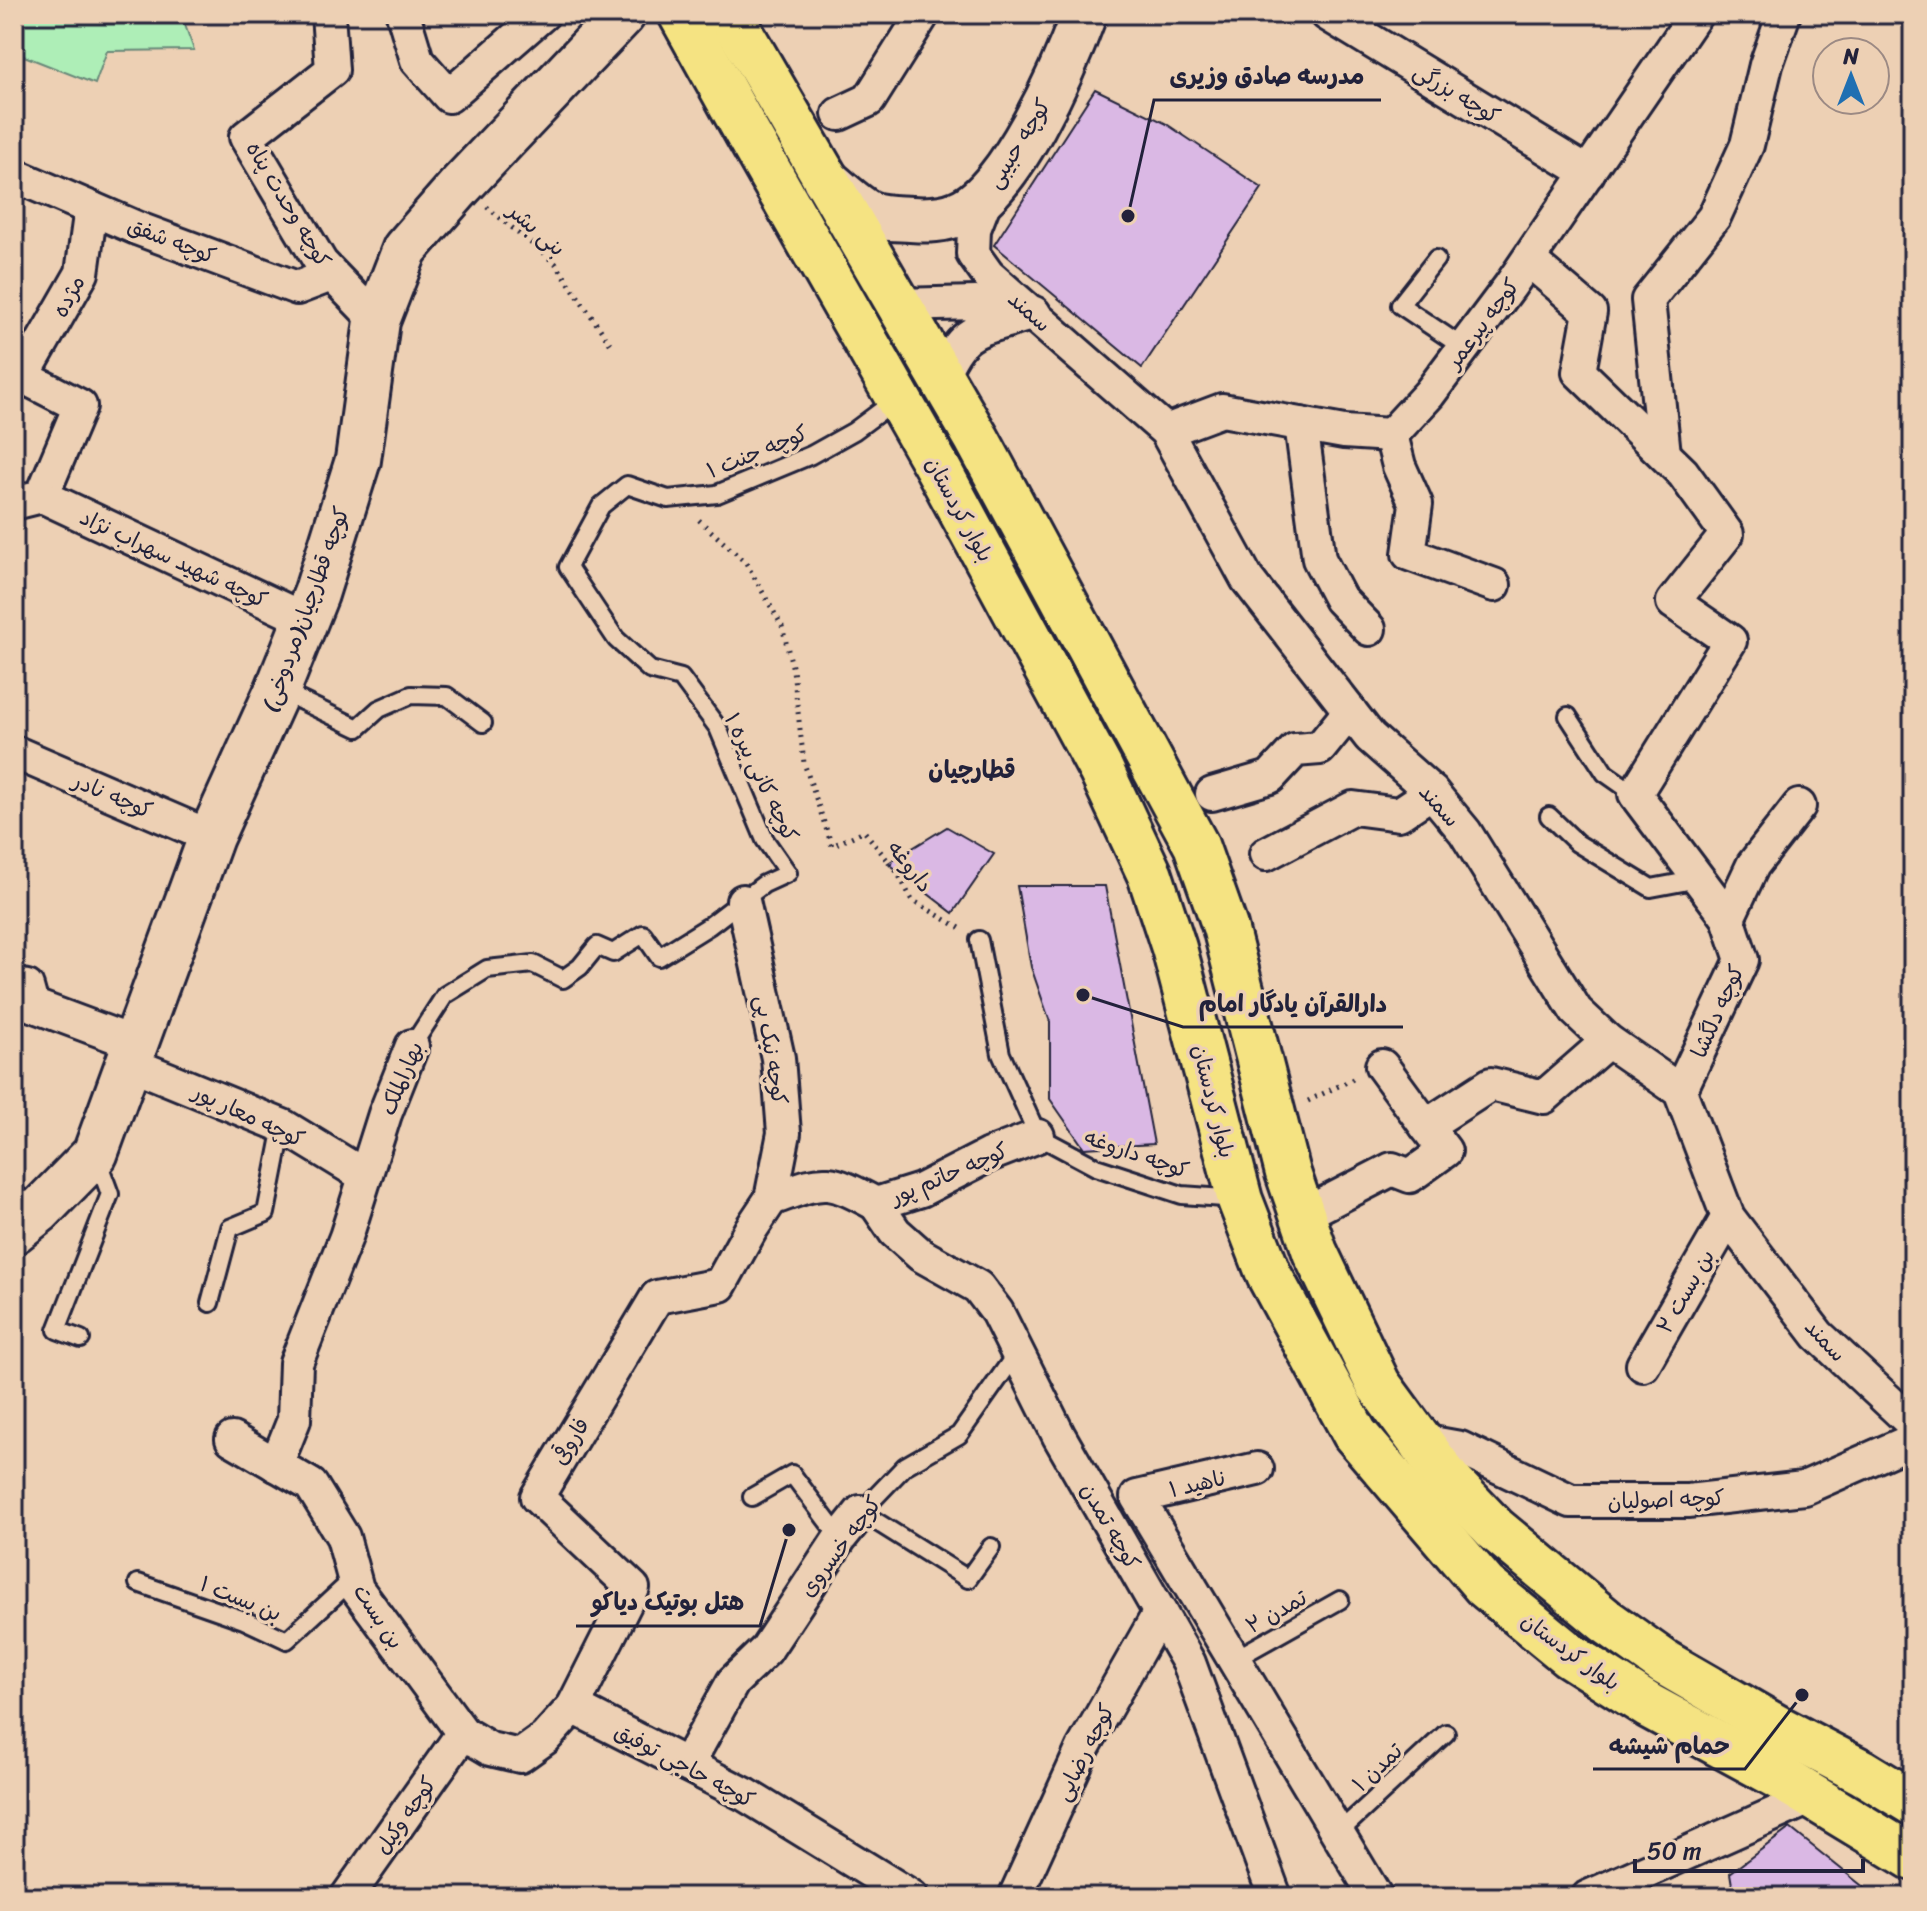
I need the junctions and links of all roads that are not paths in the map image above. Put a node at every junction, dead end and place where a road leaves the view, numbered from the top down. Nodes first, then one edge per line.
1 (328, 14) edge
2 (403, 14) edge
3 (543, 14) edge
4 (681, 14) edge
5 (730, 14) edge
6 (923, 14) edge
7 (1084, 14) edge
8 (1327, 14) edge
9 (1696, 14) edge
10 (1784, 14) edge
11 (612, 18) edge
12 (839, 114) dead end
13 (1588, 173) junction
14 (14, 175) edge
15 (825, 179) junction
16 (988, 193) junction
17 (91, 208) junction
18 (1436, 259) dead end
19 (1529, 260) junction
20 (331, 275) junction
21 (898, 305) junction
22 (1034, 313) junction
23 (377, 321) junction
24 (1464, 348) junction
25 (18, 374) edge
26 (942, 376) junction
27 (898, 398) junction
28 (1301, 424) junction
29 (1166, 431) junction
30 (1391, 435) junction
31 (1664, 454) junction
32 (28, 500) edge
33 (568, 567) joint
34 (1494, 585) dead end
35 (306, 620) junction
36 (1369, 629) dead end
37 (278, 689) junction
38 (1350, 711) junction
39 (1568, 716) dead end
40 (483, 723) dead end
41 (14, 752) edge
42 (1432, 792) junction
43 (1212, 794) dead end
44 (1635, 794) junction
45 (1799, 806) dead end
46 (1549, 816) dead end
47 (211, 837) junction
48 (1266, 854) dead end
49 (788, 873) joint
50 (1699, 879) junction
51 (743, 901) junction
52 (1728, 918) junction
53 (979, 940) road end
54 (14, 984) edge
55 (1608, 1041) junction
56 (412, 1046) joint
57 (132, 1053) junction
58 (1382, 1066) road end
59 (1680, 1091) junction
60 (283, 1126) junction
61 (1038, 1136) junction
62 (1436, 1138) junction
63 (95, 1154) junction
64 (365, 1176) junction
65 (771, 1199) junction
66 (1240, 1200) junction
67 (876, 1204) junction
68 (22, 1212) edge
69 (1303, 1215) junction
70 (1728, 1217) junction
71 (210, 1303) dead end
72 (81, 1339) dead end
73 (1018, 1351) junction
74 (1643, 1365) dead end
75 (1913, 1424) edge
76 (232, 1439) dead end
77 (1913, 1440) edge
78 (1421, 1441) junction
79 (276, 1465) junction
80 (1257, 1469) dead end
81 (752, 1497) dead end
82 (1137, 1497) joint
83 (861, 1512) junction
84 (840, 1538) junction
85 (991, 1547) dead end
86 (354, 1578) junction
87 (138, 1583) dead end
88 (1340, 1600) dead end
89 (1160, 1612) junction
90 (1233, 1660) junction
91 (573, 1707) junction
92 (463, 1733) junction
93 (1446, 1733) dead end
94 (687, 1765) junction
95 (1810, 1798) junction
96 (1913, 1803) edge
97 (1337, 1834) junction
98 (1913, 1858) edge
99 (347, 1897) edge
100 (912, 1897) edge
101 (1015, 1897) edge
102 (1275, 1897) edge
103 (1376, 1897) edge
104 (1588, 1897) edge

1 - 20 street, کوچه وحدت پناه
2 - 3 street
4 - 27 main road, بلوار کردستان
5 - 15 main road, بلوار کردستان
6 - 12 street
7 - 16 street, کوچه حبیبی
8 - 13 street, کوچه بزرگی
9 - 13 street, کوچه پیرعمر
10 - 31 street
11 - 23 street, کوچه قطارچیان(مردوخی)
13 - 19 street, کوچه پیرعمر
14 - 17 street, کوچه شفق
15 - 16 street, کوچه حبیبی
15 - 21 main road, بلوار کردستان
16 - 22 street, سمند
17 - 20 street, کوچه شفق
17 - 25 street, مژده
18 - 24 lane
19 - 24 street, کوچه پیرعمر
19 - 31 street
20 - 23 street, کوچه وحدت پناه
21 - 22 street
21 - 26 main road, بلوار کردستان
22 - 26 street
22 - 29 street, سمند
23 - 35 street, کوچه قطارچیان(مردوخی)
24 - 30 street, کوچه پیرعمر
25 - 32 street
26 - 69 main road, بلوار کردستان
27 - 33 lane, کوچه جنت ۱
27 - 66 main road, بلوار کردستان
28 - 29 street
28 - 30 street
28 - 36 street
29 - 38 street, سمند
30 - 34 street
31 - 44 street
32 - 35 street, کوچه شهید سهراب نژاد
33 - 49 lane, کوچه کانی پیره ۱
35 - 37 street, کوچه قطارچیان(مردوخی)
37 - 40 lane
37 - 47 street, کوچه قطارچیان(مردوخی)
38 - 42 street, سمند
38 - 43 street
39 - 44 lane
41 - 47 street, کوچه نادر
42 - 48 street
42 - 55 street, سمند
44 - 50 street, کوچه دلگشا
45 - 52 street
46 - 50 lane
47 - 57 street, کوچه قطارچیان(مردوخی)
49 - 51 lane, بهارالملک
50 - 52 street, کوچه دلگشا
51 - 56 lane, بهارالملک
51 - 65 street, کوچه نیک پی
52 - 59 street, کوچه دلگشا
53 - 61 lane
54 - 57 street, کوچه معار پور
55 - 59 street, سمند
55 - 62 street
56 - 64 street, بهارالملک
57 - 60 street, کوچه معار پور
57 - 63 street, کوچه قطارچیان(مردوخی)
58 - 62 street
59 - 70 street, سمند
60 - 64 street, کوچه معار پور
60 - 71 lane
61 - 66 lane, کوچه داروغه
61 - 67 street, کوچه حاتم پور
62 - 69 street
63 - 68 street, کوچه قطارچیان(مردوخی)
63 - 72 lane
64 - 79 street, بهارالملک
65 - 67 street, کوچه حاتم پور
65 - 91 street, فاروقی
66 - 95 main road, بلوار کردستان
67 - 73 street, کوچه تمدن
69 - 78 main road, بلوار کردستان
70 - 74 street, بن بست ۲
70 - 75 street, سمند
73 - 83 lane, کوچه خسروی
73 - 89 street, کوچه تمدن
76 - 79 street, بن بست
77 - 78 street, کوچه اصولیان
78 - 96 main road, بلوار کردستان
79 - 86 street, بن بست
80 - 82 street, ناهید ۱
81 - 84 lane
82 - 90 street, کوچه تمدن
83 - 84 street, کوچه خسروی
83 - 85 lane
84 - 94 street, کوچه خسروی
86 - 87 lane, بن بست ۱
86 - 92 street, بن بست
88 - 90 lane, تمدن ۲
89 - 101 street, کوچه رضایی
89 - 102 street, کوچه تمدن
90 - 97 street, کوچه تمدن
91 - 92 street
91 - 94 street, کوچه حاجی توفیق
92 - 99 street, کوچه وکیل
93 - 97 lane, تمدن ۱
94 - 100 street, کوچه حاجی توفیق
95 - 98 main road, بلوار کردستان
95 - 104 street
97 - 103 street, کوچه تمدن

